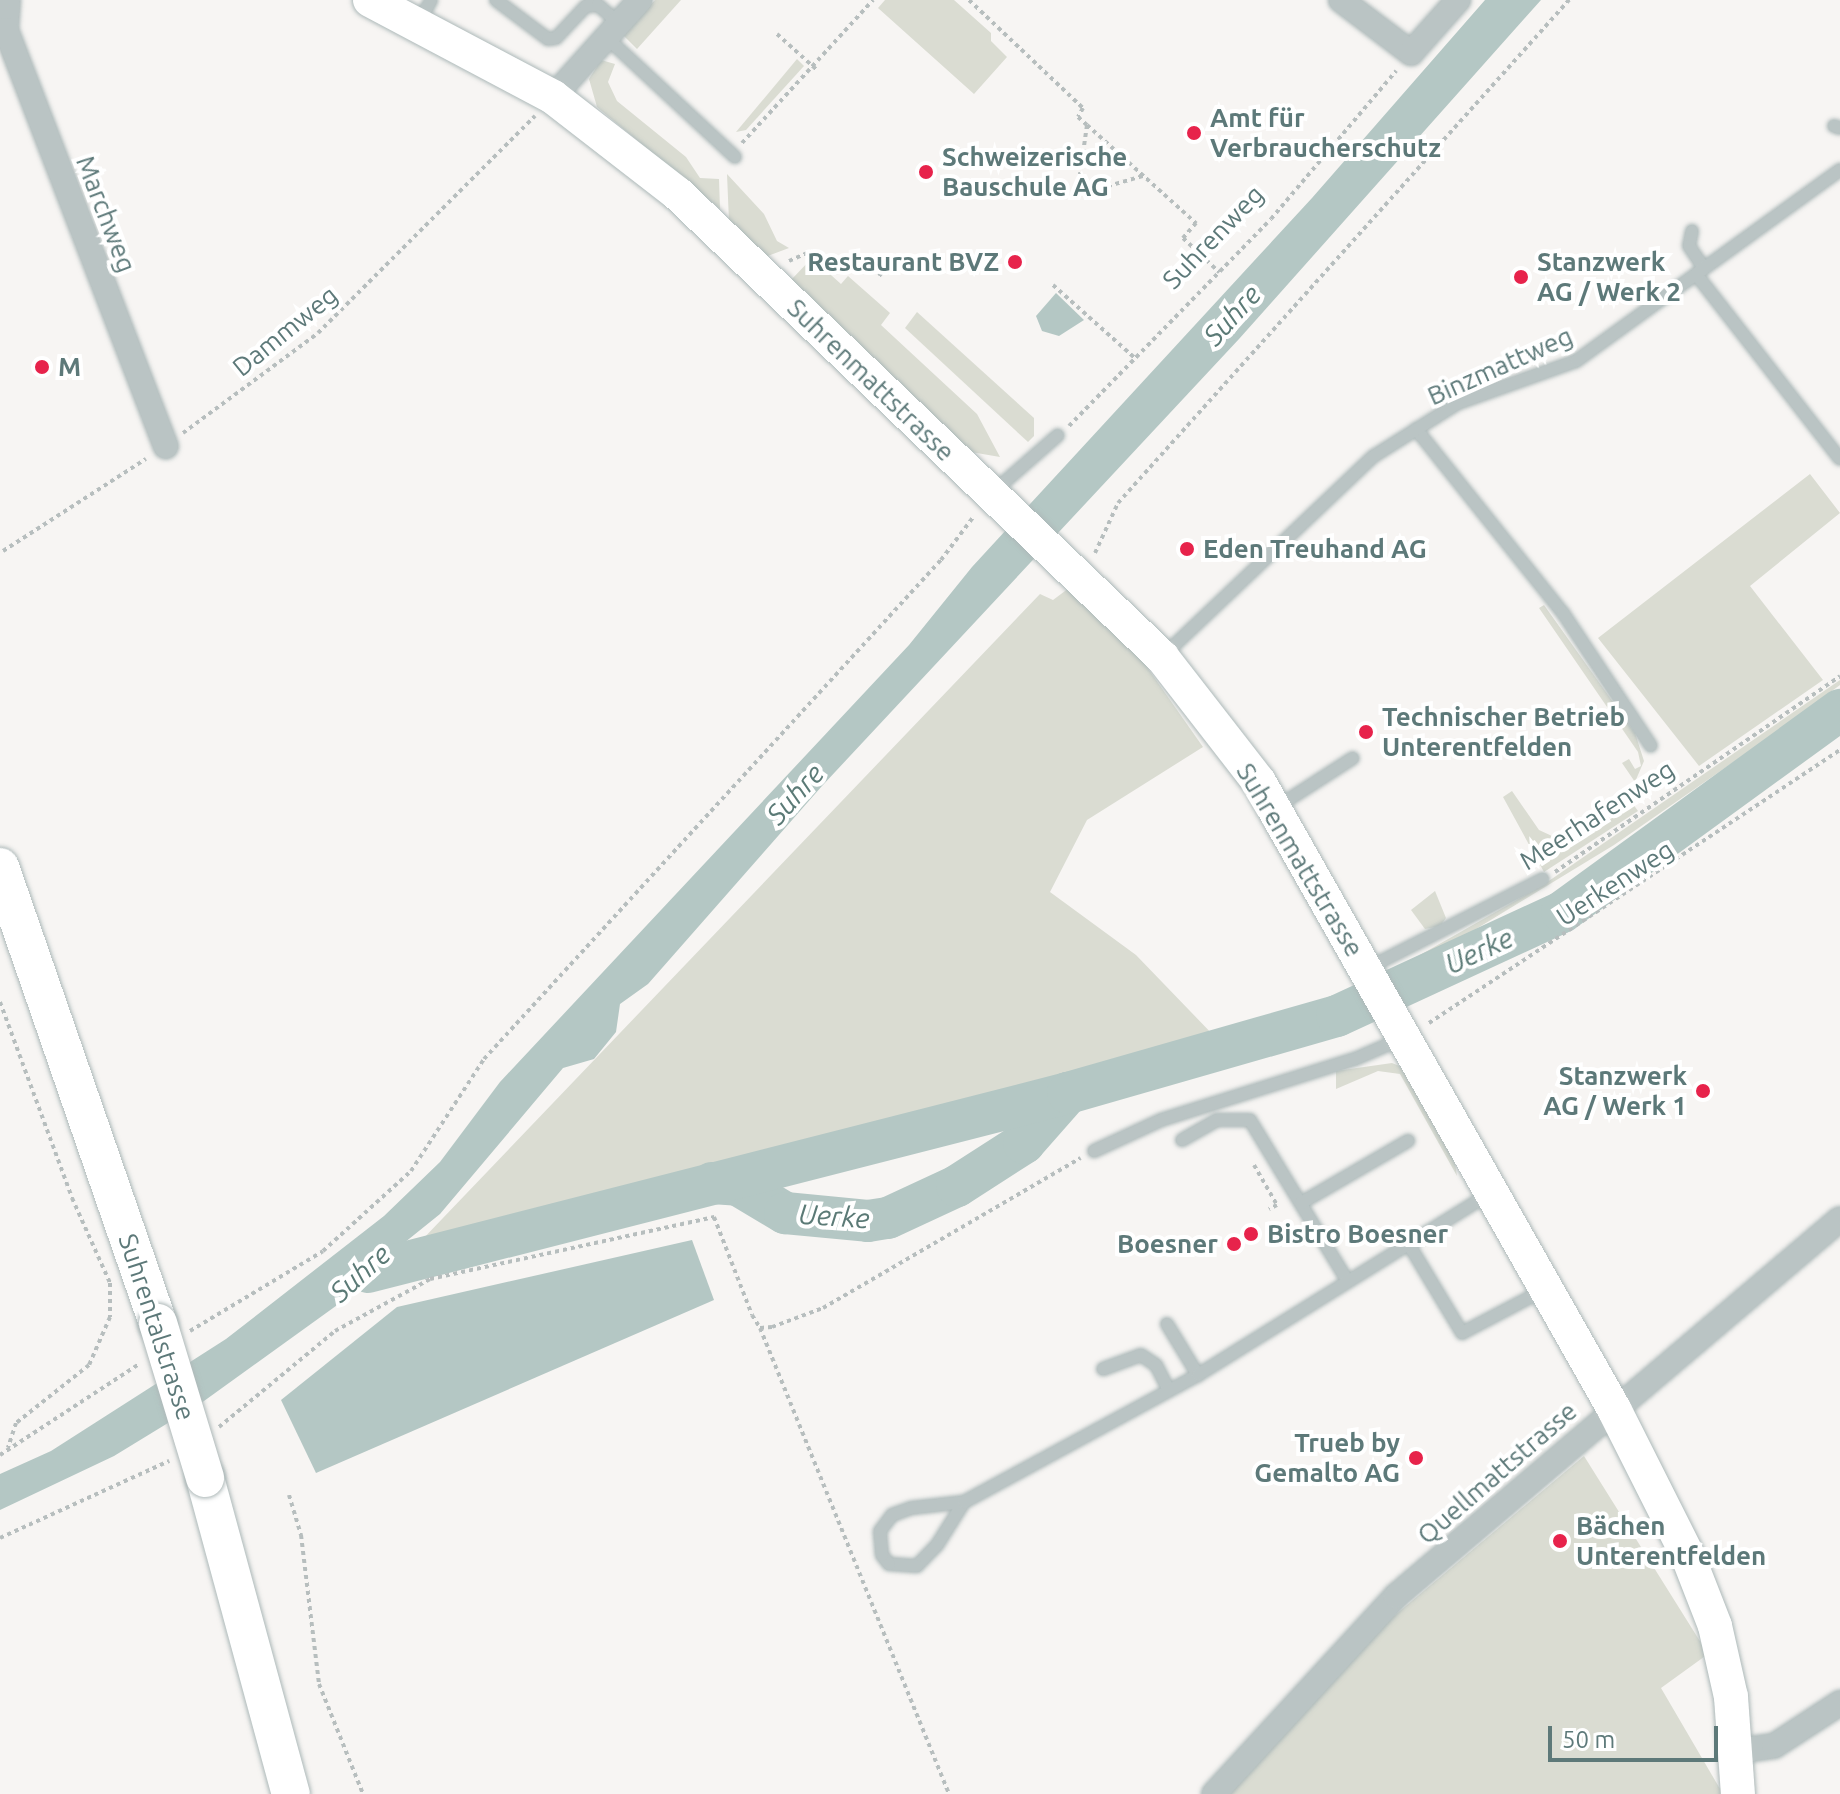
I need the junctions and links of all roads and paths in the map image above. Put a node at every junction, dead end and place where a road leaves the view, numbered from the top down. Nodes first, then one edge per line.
1 (8, 0) edge
2 (370, 0) edge
3 (496, 0) edge
4 (640, 0) edge
5 (873, 0) edge
6 (969, 0) edge
7 (1341, 0) edge
8 (1458, 0) edge
9 (1569, 0) edge
10 (429, 6) edge
11 (613, 30) junction
12 (777, 34) dead end
13 (1411, 53) junction
14 (815, 68) junction
15 (553, 97) junction
16 (1087, 125) junction
17 (734, 155) joint
18 (1840, 170) edge
19 (1143, 176) junction
20 (1692, 231) dead end
21 (815, 253) dead end
22 (899, 253) dead end
23 (859, 259) dead end
24 (1700, 271) junction
25 (1219, 272) junction
26 (879, 276) dead end
27 (1053, 285) dead end
28 (1136, 358) junction
29 (1416, 429) junction
30 (1058, 435) joint
31 (166, 446) junction
32 (1840, 459) edge
33 (997, 501) junction
34 (3, 551) dead end
35 (1072, 572) junction
36 (1162, 657) junction
37 (1840, 676) edge
38 (1651, 746) dead end
39 (1840, 750) edge
40 (1353, 758) dead end
41 (1274, 809) junction
42 (0, 867) edge
43 (1543, 879) joint
44 (1368, 974) junction
45 (0, 1002) edge
46 (1402, 1033) junction
47 (1182, 1140) dead end
48 (1408, 1141) dead end
49 (1094, 1151) joint
50 (1489, 1194) junction
51 (1301, 1203) junction
52 (1840, 1219) edge
53 (1408, 1243) junction
54 (1348, 1282) junction
55 (1544, 1290) junction
56 (1167, 1324) dead end
57 (174, 1327) junction
58 (760, 1328) junction
59 (144, 1360) dead end
60 (1103, 1369) dead end
61 (1198, 1375) junction
62 (1169, 1390) junction
63 (1614, 1409) junction
64 (224, 1424) dead end
65 (2, 1454) edge
66 (169, 1461) dead end
67 (289, 1495) dead end
68 (964, 1502) junction
69 (0, 1538) edge
70 (1840, 1703) edge
71 (1738, 1751) junction
72 (291, 1794) edge
73 (363, 1794) edge
74 (949, 1794) edge
75 (1214, 1794) edge
76 (1738, 1794) edge

1 - 31 street, Marchweg
2 - 10 street, Suhrenmattstrasse
3 - 11 lane
4 - 11 street
5 - 14 path
6 - 16 path
7 - 13 street
8 - 13 street
9 - 35 path
10 - 15 street, Suhrenmattstrasse
11 - 15 street
11 - 17 lane
12 - 14 path
13 - 25 path, Suhrenweg
14 - 17 path
15 - 31 path, Dammweg
15 - 33 street, Suhrenmattstrasse
16 - 19 path
16 - 19 path
18 - 24 lane, Binzmattweg
19 - 25 path
20 - 24 lane
21 - 23 path
22 - 26 path
24 - 29 lane, Binzmattweg
24 - 32 lane
25 - 28 path, Suhrenweg
27 - 28 path
28 - 30 path, Suhrenweg
29 - 36 lane, Binzmattweg
29 - 38 lane
30 - 33 lane
31 - 34 path, Dammweg
33 - 35 street, Suhrenmattstrasse
33 - 57 path
35 - 36 street, Suhrenmattstrasse
36 - 41 street, Suhrenmattstrasse
37 - 43 path, Meerhafenweg
39 - 46 path, Uerkenweg
40 - 41 lane
41 - 44 street, Suhrenmattstrasse
42 - 57 main road, Suhrentalstrasse
43 - 44 lane, Meerhafenweg
44 - 46 street, Suhrenmattstrasse
45 - 65 path
46 - 49 lane
46 - 50 street, Suhrenmattstrasse
47 - 51 lane
48 - 51 lane
49 - 58 path
50 - 53 lane
50 - 55 street, Suhrenmattstrasse
51 - 54 lane
52 - 63 street, Quellmattstrasse
53 - 54 lane
53 - 55 lane
54 - 61 lane
55 - 63 street, Suhrenmattstrasse
56 - 61 lane
57 - 72 main road, Suhrentalstrasse, bridge
58 - 64 path
58 - 74 path
59 - 65 path
60 - 62 lane
61 - 62 lane
62 - 68 lane
63 - 71 street, Suhrenmattstrasse
63 - 75 street, Quellmattstrasse
66 - 69 path
67 - 73 path
68 - 68 lane
70 - 71 street
71 - 76 street, Suhrenmattstrasse

